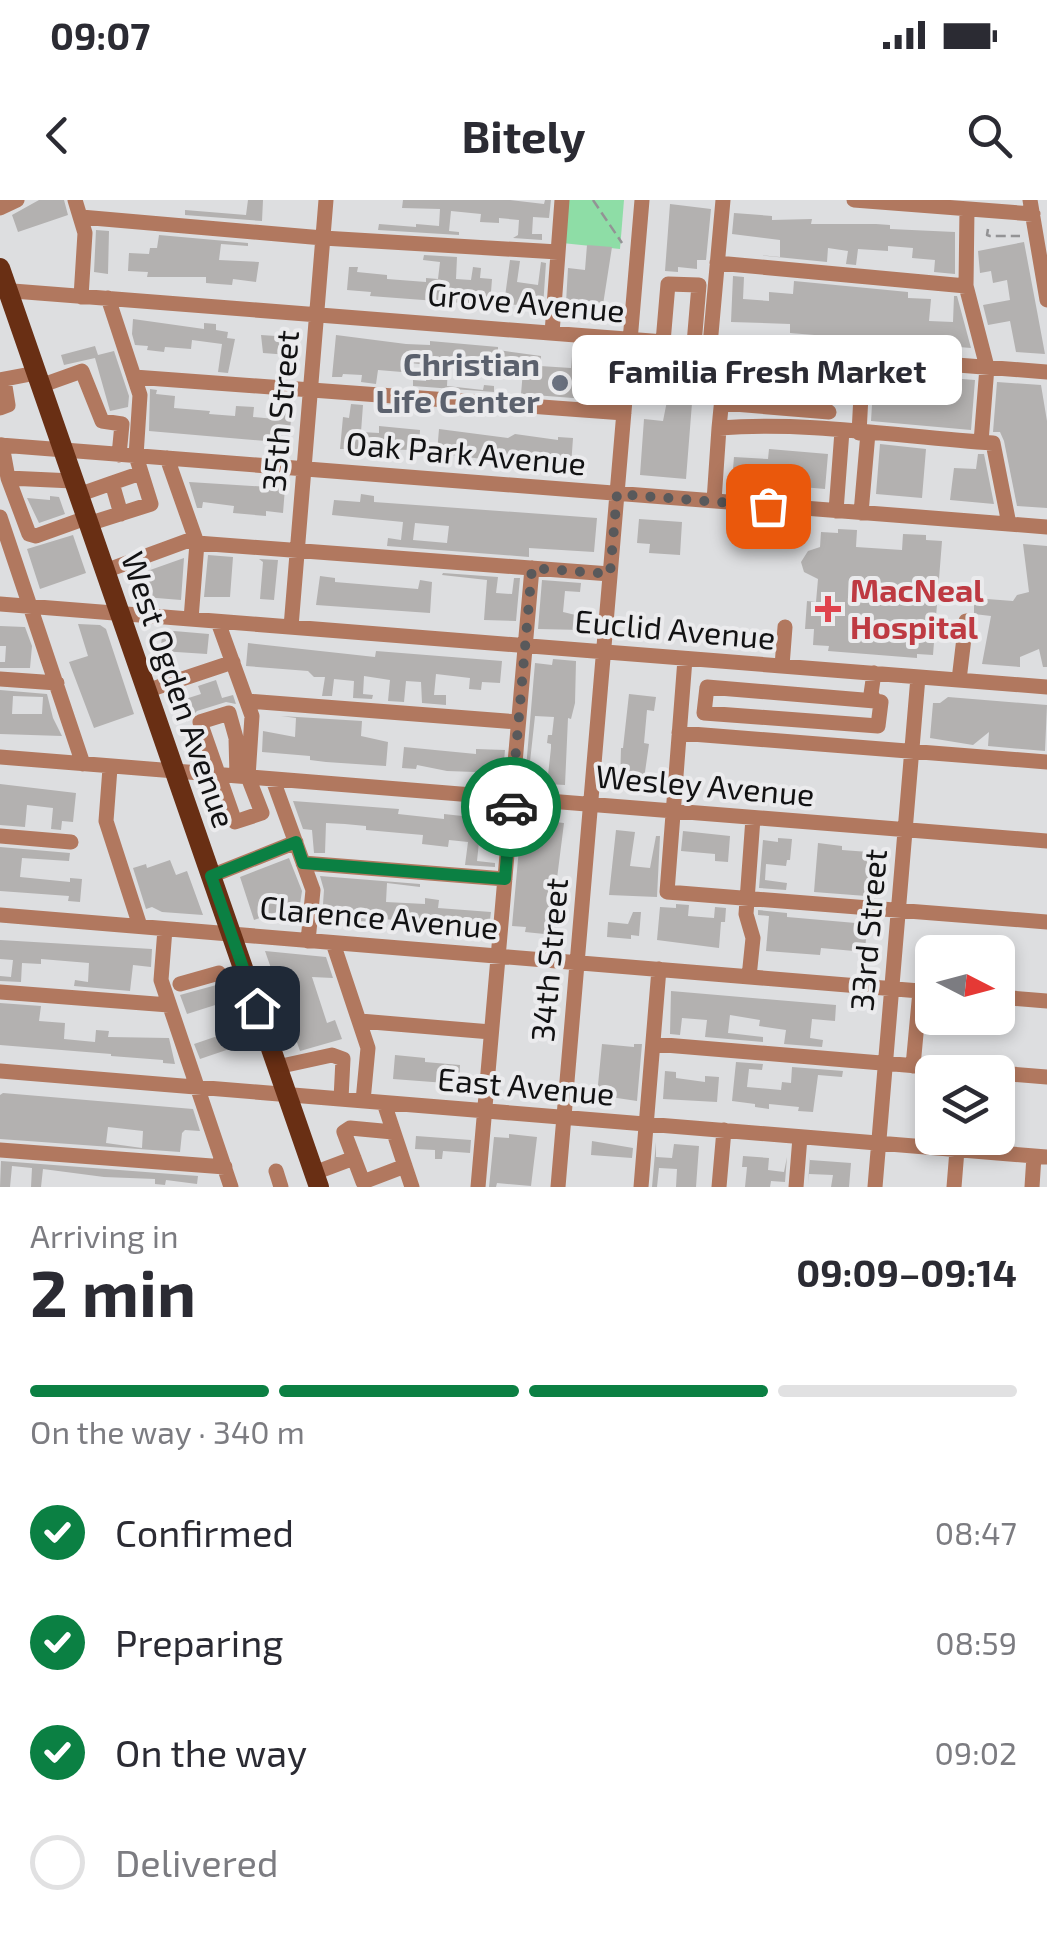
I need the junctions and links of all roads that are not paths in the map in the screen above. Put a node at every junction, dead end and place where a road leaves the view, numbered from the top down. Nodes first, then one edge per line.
1 (17, 200) edge
2 (75, 200) edge
3 (326, 200) edge
4 (562, 200) edge
5 (642, 200) edge
6 (722, 200) edge
7 (854, 200) edge
8 (957, 205) edge
9 (1031, 207) edge
10 (0, 208) edge
11 (81, 217) junction
12 (323, 238) junction
13 (558, 252) junction
14 (717, 263) junction
15 (0, 268) edge
16 (966, 286) junction
17 (4, 291) edge
18 (82, 296) junction
19 (108, 298) junction
20 (1047, 300) edge
21 (317, 314) junction
22 (552, 333) junction
23 (630, 339) junction
24 (669, 342) junction
25 (710, 345) junction
26 (834, 355) junction
27 (863, 358) junction
28 (986, 368) junction
29 (1047, 372) edge
30 (724, 375) junction
31 (134, 378) junction
32 (2, 380) edge
33 (38, 380) junction
34 (832, 385) junction
35 (310, 390) junction
36 (625, 396) junction
37 (722, 403) junction
38 (0, 408) edge
39 (829, 412) junction
40 (624, 413) junction
41 (720, 428) junction
42 (851, 432) junction
43 (981, 442) junction
44 (1, 445) edge
45 (62, 450) junction
46 (127, 455) junction
47 (167, 458) junction
48 (304, 469) junction
49 (141, 473) junction
50 (8, 478) junction
51 (112, 483) junction
52 (75, 488) junction
53 (617, 494) junction
54 (714, 501) junction
55 (836, 511) junction
56 (862, 513) junction
57 (122, 514) junction
58 (87, 521) junction
59 (1, 522) edge
60 (1009, 524) junction
61 (1047, 527) edge
62 (196, 540) junction
63 (297, 550) junction
64 (532, 568) junction
65 (104, 571) junction
66 (610, 574) junction
67 (0, 604) edge
68 (31, 606) junction
69 (119, 614) junction
70 (191, 620) junction
71 (966, 621) dead end
72 (218, 622) junction
73 (785, 627) dead end
74 (291, 628) junction
75 (525, 646) junction
76 (604, 652) junction
77 (685, 658) junction
78 (232, 662) junction
79 (782, 666) junction
80 (880, 674) junction
81 (918, 677) junction
82 (0, 679) edge
83 (959, 680) junction
84 (57, 684) junction
85 (1047, 687) edge
86 (146, 691) junction
87 (875, 700) junction
88 (247, 701) junction
89 (518, 722) junction
90 (679, 734) junction
91 (912, 751) junction
92 (0, 758) edge
93 (1047, 762) edge
94 (83, 764) junction
95 (110, 768) dead end
96 (174, 771) junction
97 (216, 775) junction
98 (243, 777) junction
99 (273, 780) junction
100 (512, 798) junction
101 (590, 804) junction
102 (673, 811) junction
103 (753, 818) junction
104 (905, 830) junction
105 (0, 836) edge
106 (1047, 841) edge
107 (71, 842) dead end
108 (296, 842) junction
109 (303, 863) junction
110 (211, 876) junction
111 (505, 879) junction
112 (748, 898) junction
113 (898, 910) junction
114 (0, 914) edge
115 (1047, 922) edge
116 (140, 926) junction
117 (165, 928) junction
118 (231, 934) junction
119 (308, 940) junction
120 (333, 942) junction
121 (498, 956) junction
122 (577, 962) junction
123 (659, 969) junction
124 (220, 973) dead end
125 (749, 976) junction
126 (180, 984) dead end
127 (892, 988) junction
128 (915, 990) edge
129 (0, 992) edge
130 (1015, 998) edge
131 (1047, 1001) edge
132 (170, 1005) junction
133 (360, 1021) junction
134 (492, 1032) junction
135 (918, 1035) edge
136 (653, 1044) junction
137 (885, 1064) junction
138 (913, 1066) joint
139 (278, 1068) junction
140 (0, 1071) edge
141 (1015, 1075) edge
142 (1047, 1078) edge
143 (197, 1087) junction
144 (286, 1094) junction
145 (341, 1099) junction
146 (363, 1101) junction
147 (384, 1102) junction
148 (484, 1111) junction
149 (564, 1117) junction
150 (646, 1124) junction
151 (724, 1130) junction
152 (394, 1132) junction
153 (800, 1136) junction
154 (878, 1143) junction
155 (915, 1146) edge
156 (0, 1150) edge
157 (1015, 1154) edge
158 (957, 1155) edge
159 (1041, 1156) edge
160 (354, 1158) junction
161 (405, 1166) junction
162 (225, 1167) junction
163 (317, 1180) edge
164 (232, 1187) edge
165 (412, 1187) edge
166 (478, 1187) edge
167 (558, 1187) edge
168 (641, 1187) edge
169 (719, 1187) edge
170 (796, 1187) edge
171 (875, 1187) edge
172 (954, 1187) edge
173 (1032, 1187) edge

1 - 10 street
2 - 11 street
3 - 12 street, 35th Street
4 - 13 street
5 - 23 street, 34th Street
6 - 14 street
7 - 8 street
8 - 9 street
8 - 16 street
9 - 20 street
11 - 12 street
11 - 18 street
12 - 13 street
12 - 21 street, 35th Street
13 - 22 street
14 - 16 street
14 - 25 street
15 - 17 main road, West Ogden Avenue
16 - 28 street
17 - 18 street, Grove Avenue
17 - 33 main road, West Ogden Avenue
18 - 19 street, Grove Avenue
19 - 21 street, Grove Avenue
19 - 31 street
21 - 22 street, Grove Avenue
21 - 35 street, 35th Street
22 - 23 street, Grove Avenue
23 - 24 street, Grove Avenue
23 - 36 street, 34th Street
24 - 25 street, Grove Avenue
24 - 25 street
24 - 36 street
25 - 26 street, Grove Avenue
25 - 30 street
26 - 27 street, Grove Avenue
26 - 34 street
27 - 28 street, Grove Avenue
27 - 42 street
28 - 29 street, Grove Avenue
28 - 43 street
30 - 34 street
30 - 37 street
31 - 35 street
31 - 46 street
32 - 33 street
32 - 38 street
33 - 45 main road, West Ogden Avenue
33 - 46 street
34 - 39 street
35 - 40 street
35 - 48 street, 35th Street
36 - 40 street, 34th Street
37 - 39 street
37 - 41 street
39 - 42 street
40 - 53 street, 34th Street
41 - 42 street
41 - 54 street
42 - 43 street
42 - 55 street
42 - 56 street
43 - 60 street
44 - 45 street, Oak Park Avenue
44 - 50 street
45 - 46 street, Oak Park Avenue
45 - 52 main road, West Ogden Avenue
46 - 47 street, Oak Park Avenue
46 - 49 street
47 - 48 street, Oak Park Avenue
47 - 62 street
48 - 53 street, Oak Park Avenue
48 - 63 street, 35th Street
49 - 51 street
49 - 57 street
50 - 52 street
50 - 58 street
51 - 52 street
51 - 57 street
52 - 58 main road, West Ogden Avenue
53 - 54 street, Oak Park Avenue
53 - 66 street, 34th Street
54 - 55 street, Oak Park Avenue
55 - 56 street, Oak Park Avenue
56 - 60 street, Oak Park Avenue
57 - 58 street
58 - 65 main road, West Ogden Avenue
59 - 68 street
60 - 61 street, Oak Park Avenue
62 - 63 street
62 - 65 street
62 - 70 street
63 - 64 street
63 - 74 street, 35th Street
64 - 66 street
64 - 75 street
65 - 69 main road, West Ogden Avenue
66 - 76 street, 34th Street
67 - 68 street, Euclid Avenue
68 - 69 street, Euclid Avenue
68 - 84 street
69 - 70 street, Euclid Avenue
69 - 86 main road, West Ogden Avenue
70 - 72 street, Euclid Avenue
71 - 83 street
72 - 74 street, Euclid Avenue
72 - 78 street
73 - 79 street
74 - 75 street, Euclid Avenue
75 - 76 street, Euclid Avenue
75 - 89 street
76 - 77 street, Euclid Avenue
76 - 101 street, 34th Street
77 - 79 street, Euclid Avenue
77 - 90 street
78 - 86 street
78 - 88 street
79 - 80 street, Euclid Avenue
80 - 81 street, Euclid Avenue
80 - 87 street
81 - 83 street, Euclid Avenue
81 - 91 street, 33rd Street
82 - 84 street
83 - 85 street, Euclid Avenue
84 - 94 street
86 - 96 main road, West Ogden Avenue
87 - 87 street
88 - 89 street
88 - 98 street
89 - 100 street
90 - 91 street
90 - 102 street
91 - 93 street
91 - 104 street, 33rd Street
92 - 94 street, Wesley Avenue
94 - 96 street, Wesley Avenue
95 - 116 street
96 - 97 street, Wesley Avenue
96 - 110 main road, West Ogden Avenue
97 - 98 street, Wesley Avenue
97 - 98 street
97 - 98 street
98 - 99 street, Wesley Avenue
99 - 100 street, Wesley Avenue
99 - 108 street
100 - 101 street, Wesley Avenue
100 - 111 street
101 - 102 street, Wesley Avenue
101 - 122 street, 34th Street
102 - 103 street, Wesley Avenue
102 - 112 street
103 - 104 street, Wesley Avenue
103 - 112 street
104 - 106 street, Wesley Avenue
104 - 113 street, 33rd Street
105 - 107 street
108 - 109 street
108 - 110 street
109 - 111 street
109 - 119 street
110 - 118 main road, West Ogden Avenue
111 - 121 street
112 - 113 street
112 - 125 street
113 - 115 street
113 - 127 street, 33rd Street
114 - 116 street, Clarence Avenue
116 - 117 street, Clarence Avenue
117 - 118 street, Clarence Avenue
117 - 132 street
118 - 119 street, Clarence Avenue
118 - 139 main road, West Ogden Avenue
119 - 120 street, Clarence Avenue
120 - 121 street, Clarence Avenue
120 - 133 street
121 - 122 street, Clarence Avenue
121 - 134 street
122 - 123 street, Clarence Avenue
122 - 149 street, 34th Street
123 - 125 street, Clarence Avenue
123 - 136 street
124 - 126 street
125 - 127 street, Clarence Avenue
127 - 128 street, Clarence Avenue
127 - 137 street, 33rd Street
129 - 132 street
130 - 131 street
132 - 143 street
133 - 134 street
133 - 146 street
134 - 148 street
135 - 138 street
136 - 137 street
136 - 150 street
137 - 138 street
137 - 154 street, 33rd Street
139 - 144 main road, West Ogden Avenue
139 - 145 street
140 - 143 street, East Avenue
141 - 142 street
143 - 144 street, East Avenue
143 - 162 street
144 - 145 street, East Avenue
144 - 163 main road, West Ogden Avenue
145 - 146 street, East Avenue
146 - 147 street, East Avenue
147 - 148 street, East Avenue
147 - 152 street
148 - 149 street, East Avenue
148 - 166 street
149 - 150 street, East Avenue
149 - 167 street, 34th Street
150 - 151 street, East Avenue
150 - 168 street
151 - 153 street, East Avenue
151 - 169 street
152 - 160 street
152 - 161 street
153 - 154 street, East Avenue
153 - 170 street
154 - 155 street, East Avenue
154 - 171 street, 33rd Street
156 - 162 street
157 - 159 street, East Avenue
158 - 172 street
159 - 173 street
160 - 161 street
160 - 163 street
161 - 165 street
162 - 164 street

